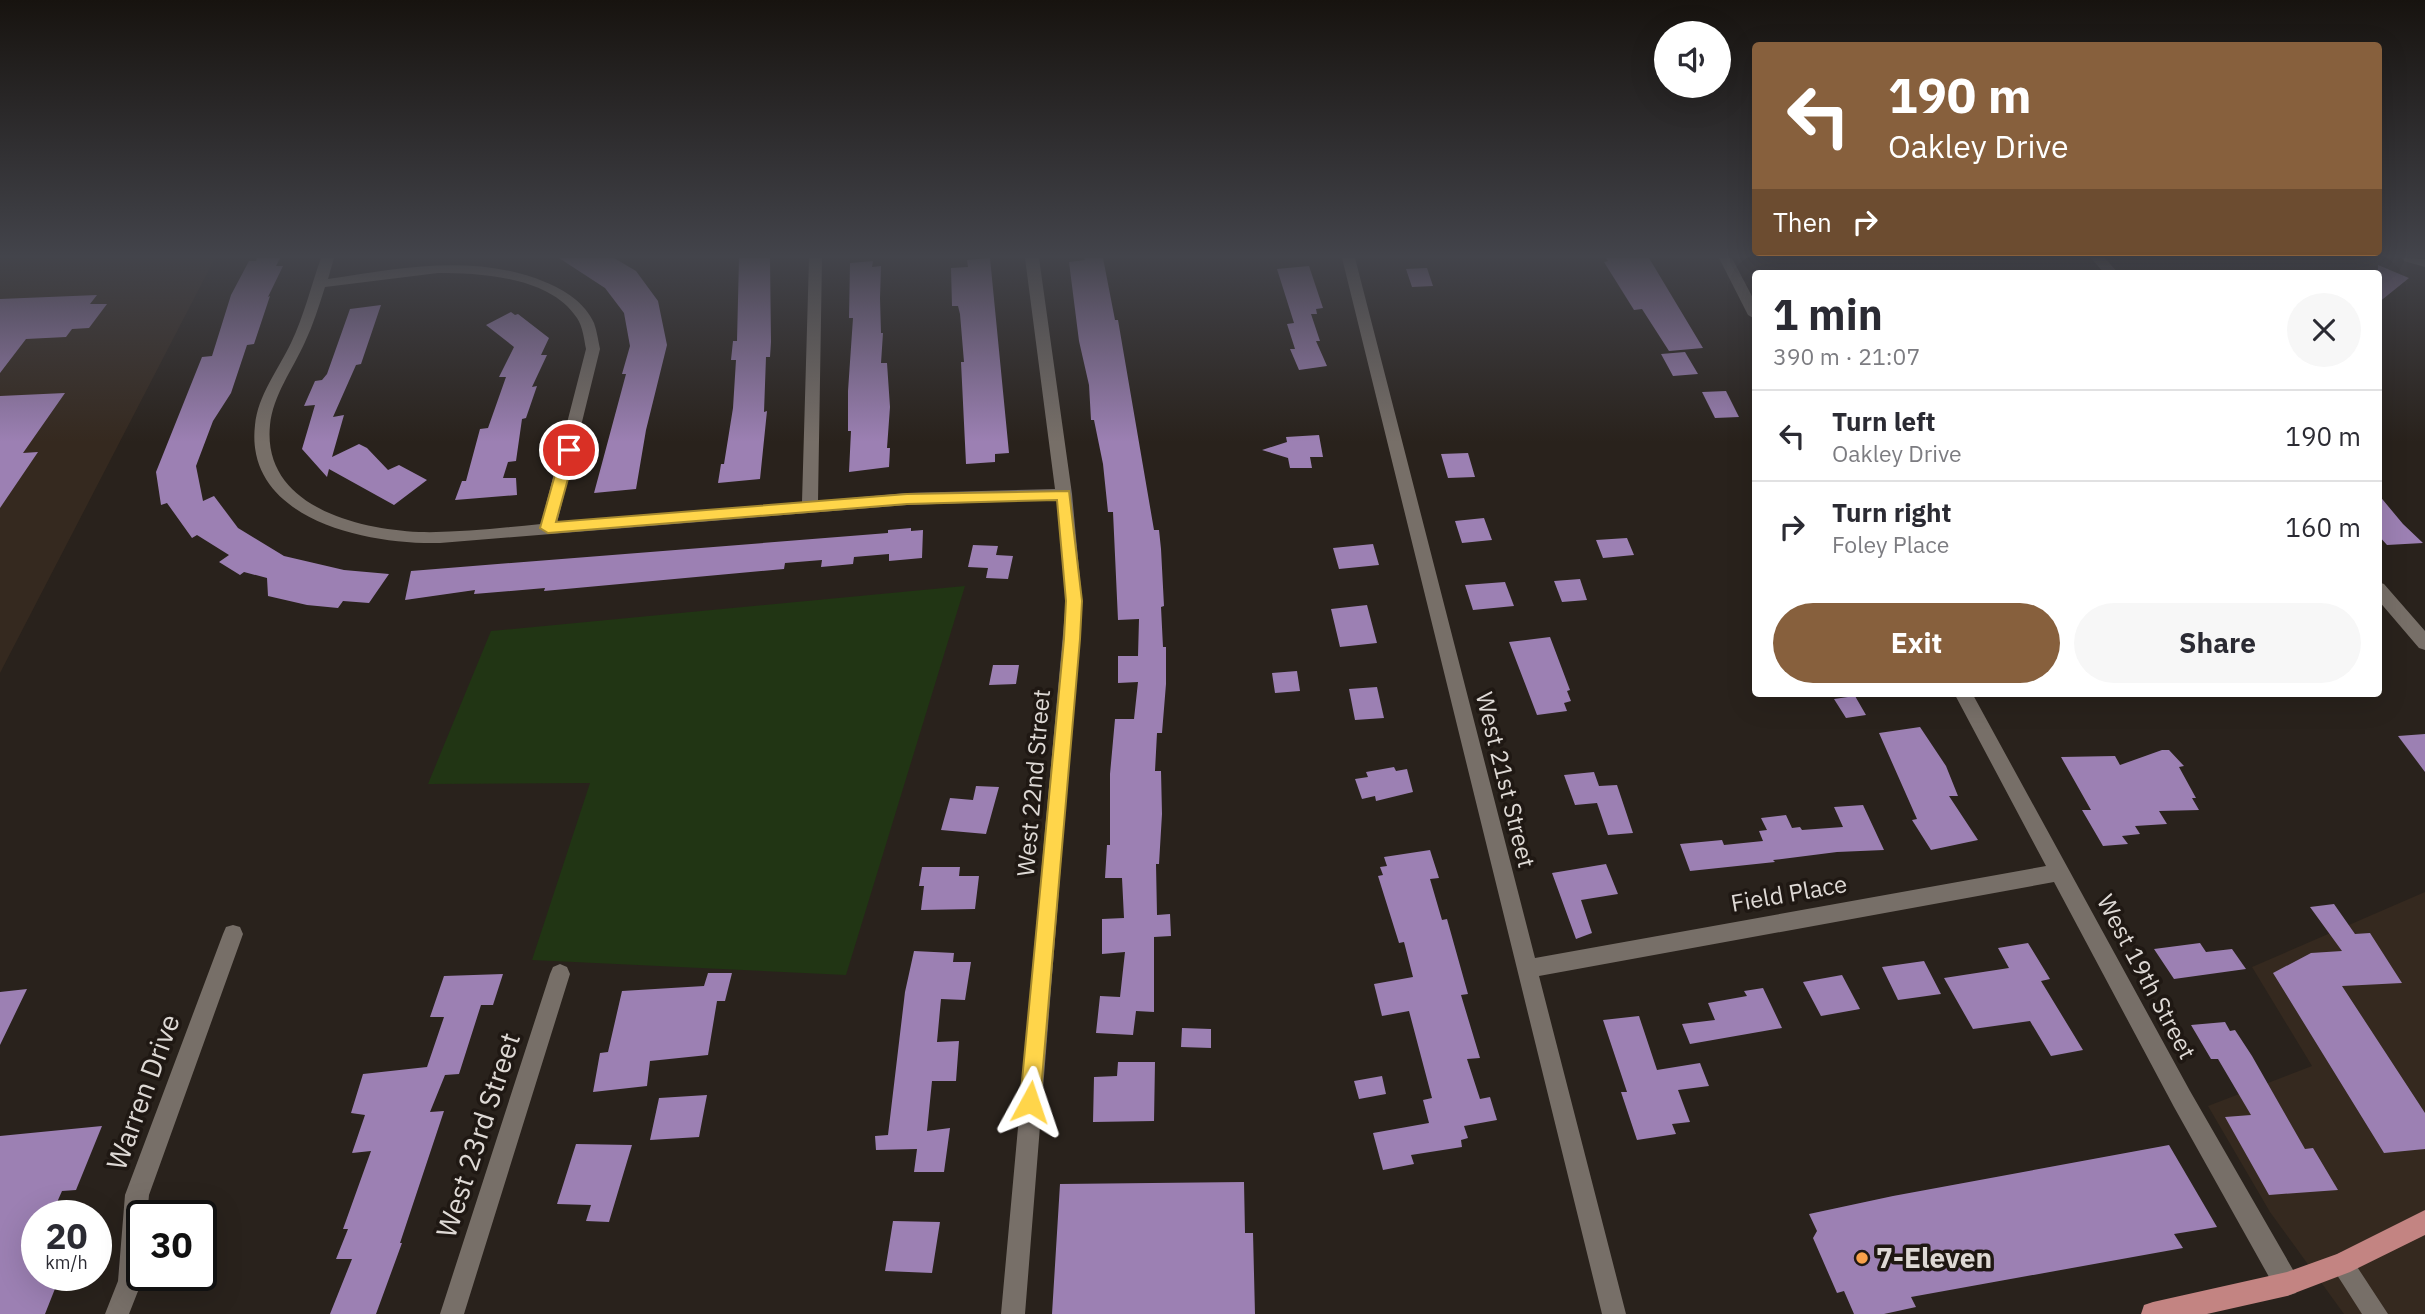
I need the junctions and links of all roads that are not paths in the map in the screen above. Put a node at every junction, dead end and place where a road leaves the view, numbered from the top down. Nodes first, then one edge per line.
1 (307, 319) edge
2 (584, 319) edge
3 (815, 319) edge
4 (1040, 319) edge
5 (1363, 319) edge
6 (1064, 494) junction
7 (810, 508) junction
8 (548, 528) junction
9 (2382, 593) edge
10 (2425, 643) edge
11 (1965, 697) edge
12 (2060, 872) junction
13 (233, 934) dead end
14 (1527, 969) junction
15 (560, 974) dead end
16 (2425, 1223) edge
17 (2342, 1264) junction
18 (2287, 1284) junction
19 (117, 1314) edge
20 (453, 1314) edge
21 (1013, 1314) edge
22 (1614, 1314) edge
23 (2153, 1314) edge
24 (2376, 1314) edge

1 - 8 street
2 - 8 street
3 - 7 street
4 - 6 street, West 22nd Street
5 - 14 street, West 21st Street
6 - 7 street
6 - 21 street, West 22nd Street
7 - 8 street
9 - 10 street
11 - 12 street, West 19th Street
12 - 14 street, Field Place
12 - 18 street, West 19th Street
13 - 19 street, Warren Drive
14 - 22 street, West 21st Street
15 - 20 street, West 23rd Street
16 - 17 main road
17 - 18 main road
17 - 24 street
18 - 23 main road

